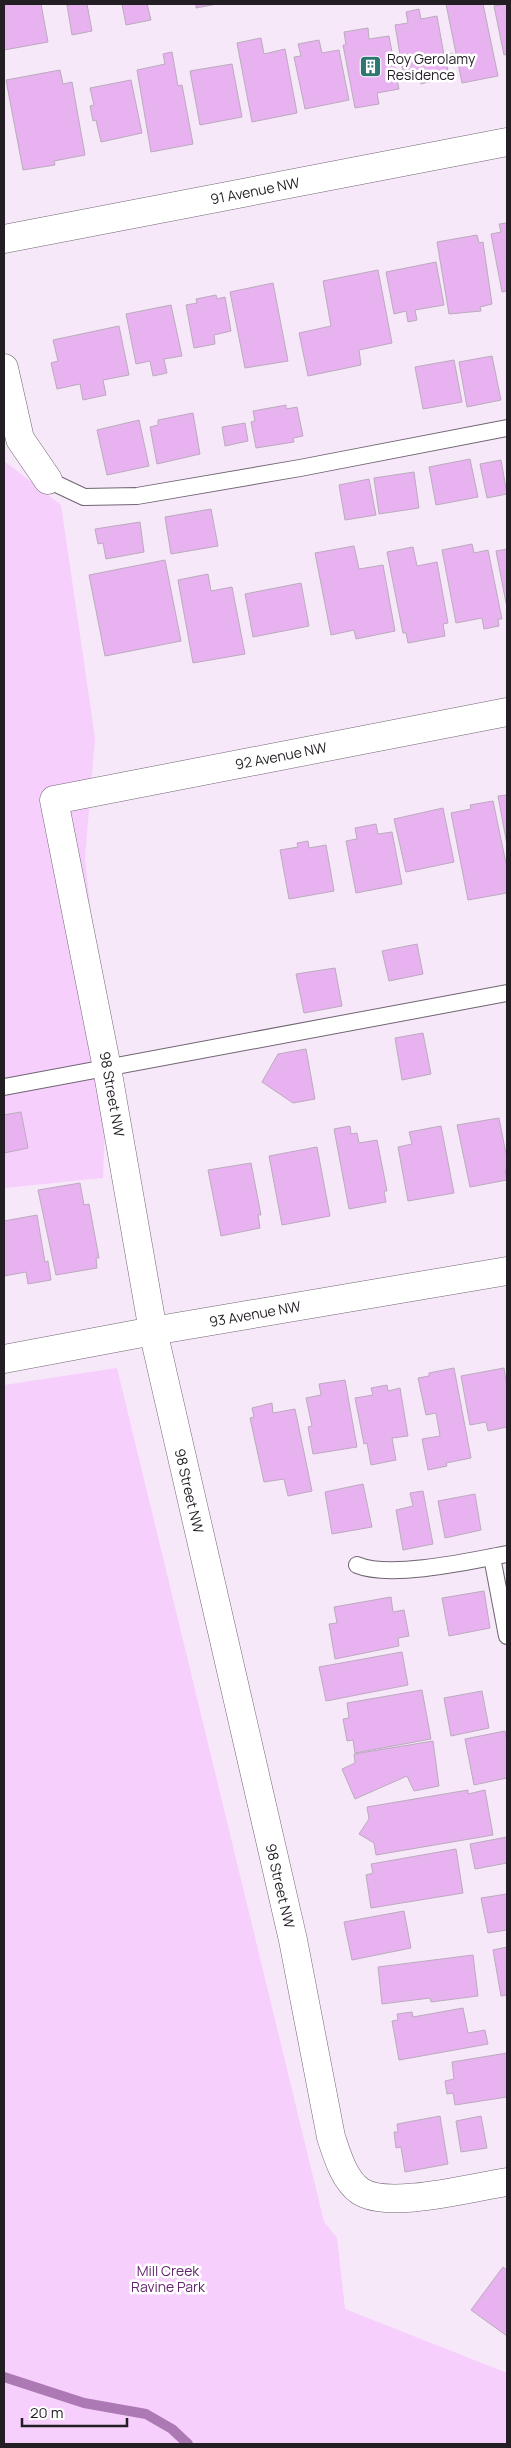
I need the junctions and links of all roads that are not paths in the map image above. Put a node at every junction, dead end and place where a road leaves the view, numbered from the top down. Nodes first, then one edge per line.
1 (507, 142) edge
2 (4, 239) edge
3 (4, 368) edge
4 (507, 428) edge
5 (48, 480) joint
6 (507, 712) edge
7 (54, 800) joint
8 (507, 993) edge
9 (107, 1068) junction
10 (4, 1087) edge
11 (507, 1271) edge
12 (153, 1331) junction
13 (4, 1359) edge
14 (500, 1555) edge
15 (357, 1565) dead end
16 (507, 1636) edge
17 (507, 2182) edge

1 - 2 street, 91 Avenue NW
3 - 5 street
4 - 5 lane
6 - 7 street, 92 Avenue NW
7 - 9 street, 98 Street NW
8 - 9 lane
9 - 10 lane
9 - 12 street, 98 Street NW
11 - 12 street, 93 Avenue NW
12 - 13 street, 93 Avenue NW
12 - 17 street, 98 Street NW
14 - 15 lane
14 - 16 lane

